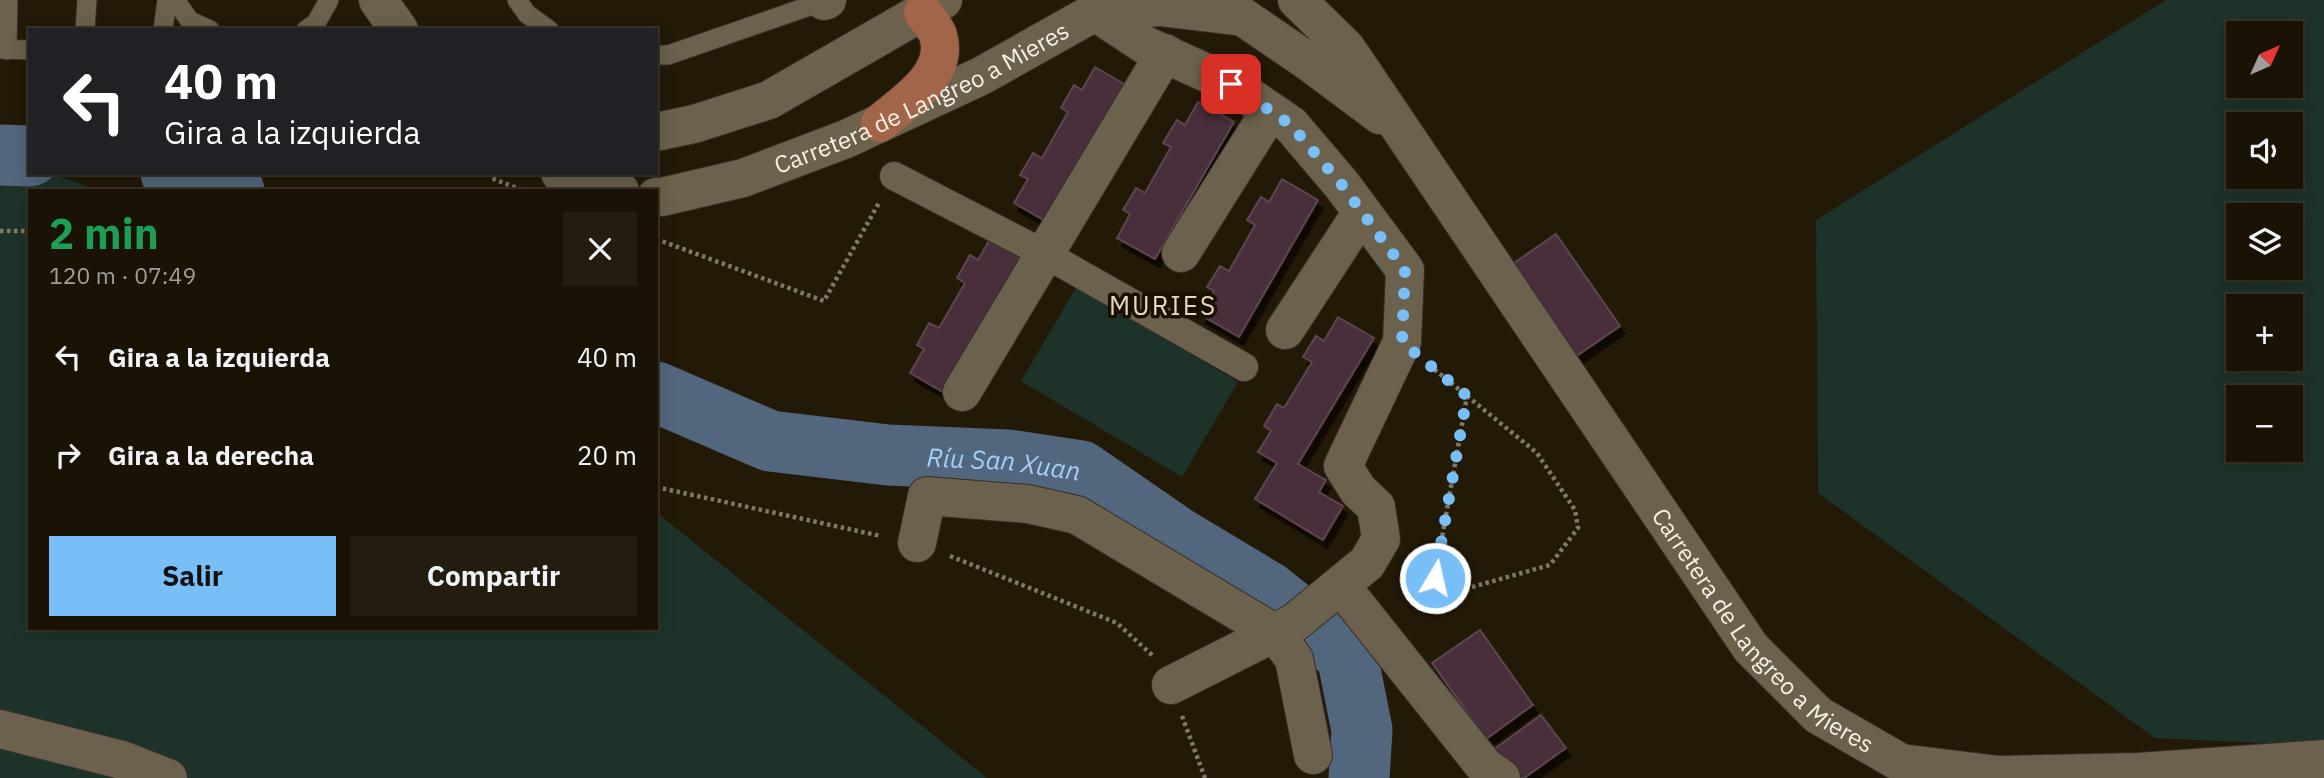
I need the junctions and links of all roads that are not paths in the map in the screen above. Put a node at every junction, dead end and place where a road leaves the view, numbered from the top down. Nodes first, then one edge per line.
1 (8, 0) edge
2 (87, 0) edge
3 (167, 0) edge
4 (175, 0) edge
5 (329, 0) edge
6 (378, 0) edge
7 (517, 0) edge
8 (1297, 0) edge
9 (826, 1) edge
10 (926, 4) edge
11 (1090, 4) edge
12 (85, 28) edge
13 (163, 28) edge
14 (206, 28) edge
15 (309, 28) edge
16 (398, 28) edge
17 (546, 28) edge
18 (3, 49) edge
19 (28, 50) edge
20 (1165, 53) junction
21 (658, 55) edge
22 (1270, 111) junction
23 (880, 123) junction
24 (1400, 131) junction
25 (658, 132) edge
26 (564, 175) edge
27 (894, 176) road end
28 (608, 189) edge
29 (658, 197) edge
30 (1362, 212) junction
31 (1181, 253) dead end
32 (1045, 254) junction
33 (1285, 330) dead end
34 (1244, 367) dead end
35 (962, 392) dead end
36 (916, 543) road end
37 (1333, 593) junction
38 (1285, 629) junction
39 (1171, 685) road end
40 (0, 729) edge
41 (1313, 755) dead end
42 (2324, 759) edge
43 (1897, 773) edge
44 (168, 778) edge
45 (1501, 778) edge

1 - 18 lane
2 - 12 lane
3 - 13 lane
4 - 14 lane
5 - 15 lane
6 - 16 street
7 - 17 lane
8 - 24 street, Carretera de Langreo a Mieres
9 - 21 lane
10 - 23 main road
10 - 25 street
11 - 20 street
11 - 23 street, Carretera de Langreo a Mieres
11 - 24 street, Carretera de Langreo a Mieres
18 - 19 lane
20 - 22 street
20 - 32 street
22 - 30 street
22 - 31 street
23 - 29 street, Carretera de Langreo a Mieres
24 - 43 street, Carretera de Langreo a Mieres
26 - 28 street
27 - 32 street
30 - 33 street
30 - 37 street
32 - 34 street
32 - 35 street
36 - 38 street
37 - 38 street
37 - 45 street
38 - 39 street
38 - 41 street
40 - 44 street
42 - 43 street, Carretera de Langreo a Mieres

